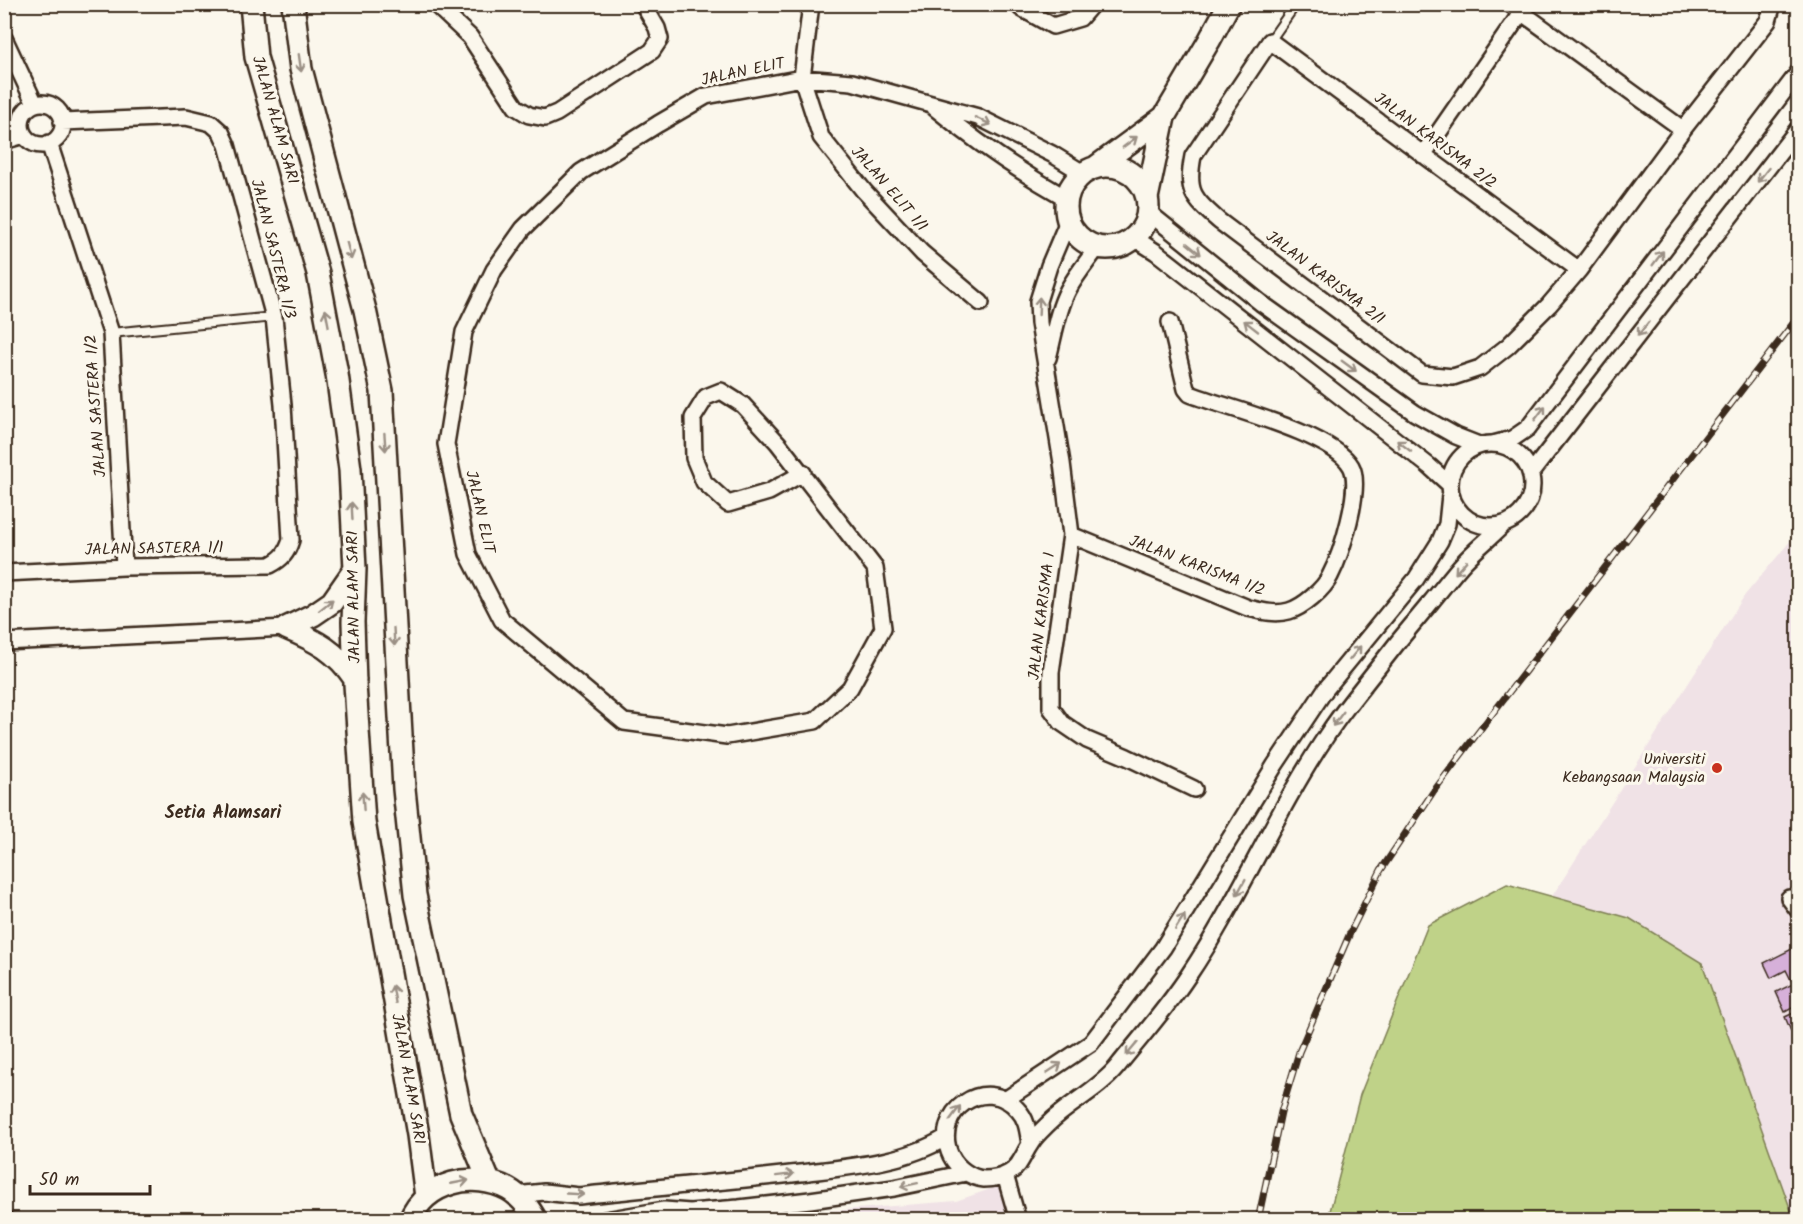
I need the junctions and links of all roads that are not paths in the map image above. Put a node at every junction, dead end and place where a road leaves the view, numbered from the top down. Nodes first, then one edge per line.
1 (244, 4) edge
2 (250, 4) edge
3 (293, 4) edge
4 (435, 4) edge
5 (643, 4) edge
6 (811, 4) edge
7 (1018, 4) edge
8 (1092, 4) edge
9 (1228, 4) edge
10 (1296, 4) edge
11 (1773, 4) edge
12 (1515, 9) edge
13 (4, 38) edge
14 (1270, 41) junction
15 (256, 57) junction
16 (1798, 73) edge
17 (802, 78) junction
18 (928, 102) junction
19 (35, 104) junction
20 (1164, 117) junction
21 (62, 122) junction
22 (1684, 128) junction
23 (1798, 129) edge
24 (24, 135) junction
25 (4, 141) edge
26 (49, 143) junction
27 (1423, 155) junction
28 (1089, 170) junction
29 (1066, 198) junction
30 (1147, 205) junction
31 (1068, 222) junction
32 (1134, 238) junction
33 (1097, 248) junction
34 (1579, 270) junction
35 (981, 303) dead end
36 (274, 317) junction
37 (1170, 322) dead end
38 (111, 333) junction
39 (1047, 364) junction
40 (1486, 444) junction
41 (803, 473) junction
42 (1530, 473) junction
43 (1450, 490) junction
44 (1502, 526) junction
45 (1071, 535) junction
46 (291, 540) joint
47 (124, 567) junction
48 (355, 569) junction
49 (4, 573) edge
50 (286, 628) junction
51 (4, 642) edge
52 (355, 679) junction
53 (1194, 789) dead end
54 (1005, 1100) junction
55 (945, 1138) junction
56 (1030, 1144) junction
57 (966, 1173) junction
58 (1005, 1175) junction
59 (489, 1181) junction
60 (516, 1195) junction
61 (426, 1197) junction
62 (747, 1213) edge
63 (410, 1220) edge
64 (536, 1220) edge
65 (605, 1220) edge
66 (1018, 1220) edge

1 - 15 street
2 - 15 street, JALAN ALAM SARI
3 -> 59 street
4 - 5 street
6 - 17 street
7 - 8 street
9 - 20 street
10 - 14 lane
11 - 22 street, JALAN KARISMA 2/1
12 - 22 street
12 - 27 street
13 - 19 street
14 - 27 street, JALAN KARISMA 2/2
14 - 34 street, JALAN KARISMA 2/1
48 -> 15 street, JALAN ALAM SARI
40 -> 16 street
17 - 18 street, JALAN ELIT
17 - 35 street, JALAN ELIT 1/1
17 - 41 street, JALAN ELIT
18 -> 28 street, JALAN ELIT
18 - 29 street, JALAN ELIT
19 - 21 street
19 - 24 street
28 -> 20 street
20 - 30 street
21 - 26 street
21 - 36 street, JALAN SASTERA 1/3
22 - 34 street, JALAN KARISMA 2/1
23 -> 42 street
24 - 25 street
24 - 26 street
26 - 38 street, JALAN SASTERA 1/2
27 - 34 street, JALAN KARISMA 2/2
28 - 29 street
28 - 30 street
29 - 31 street
30 - 32 street
30 -> 40 street
31 - 33 street
39 -> 31 street, JALAN KARISMA 1
32 - 33 street
43 -> 32 street
33 - 39 street, JALAN KARISMA 1
36 - 38 lane
36 - 46 street, JALAN SASTERA 1/3
37 - 45 street, JALAN KARISMA 1/2
38 - 47 street, JALAN SASTERA 1/2
39 - 45 street, JALAN KARISMA 1
40 - 42 street
40 - 43 street
41 - 41 street, JALAN ELIT
42 - 44 street
43 - 44 street
54 -> 43 street
44 -> 56 street
45 - 53 street, JALAN KARISMA 1
46 - 47 street, JALAN SASTERA 1/1
47 - 49 street, JALAN SASTERA 1/1
50 -> 48 street
48 - 52 street, JALAN ALAM SARI
50 - 51 street
50 - 52 street
61 -> 52 street, JALAN ALAM SARI
55 -> 54 street
54 - 56 street
55 - 57 street
60 -> 55 street
56 - 58 street
57 - 58 street
57 -> 62 street
58 - 66 street
59 - 60 street
61 -> 59 street
60 - 64 street
61 - 63 street
62 - 65 street

